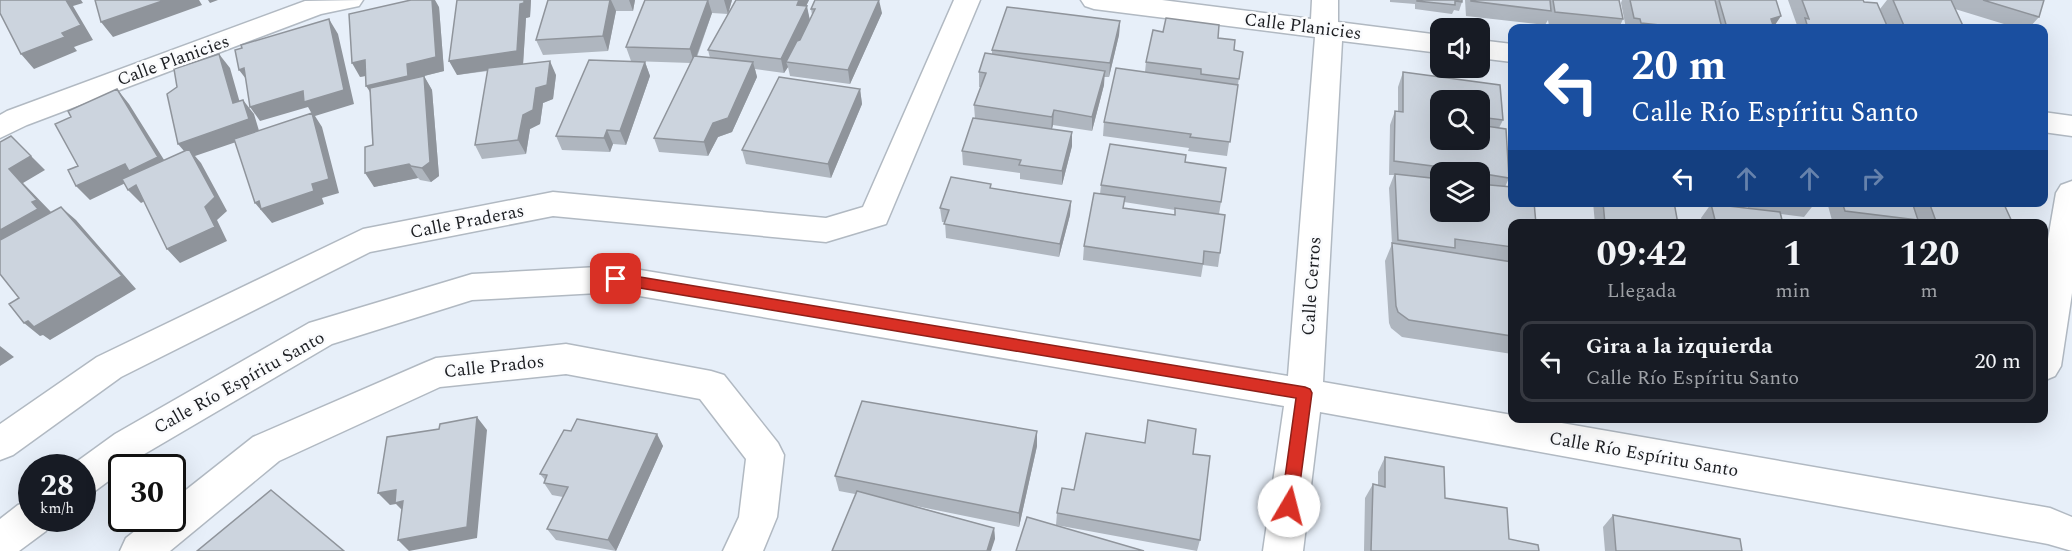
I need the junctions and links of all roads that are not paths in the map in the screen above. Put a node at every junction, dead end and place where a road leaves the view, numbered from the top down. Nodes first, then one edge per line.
1 (350, 0) edge
2 (967, 0) edge
3 (1094, 0) edge
4 (1326, 17) edge
5 (1430, 42) edge
6 (1490, 50) edge
7 (1508, 53) edge
8 (2048, 123) edge
9 (2072, 126) edge
10 (0, 128) edge
11 (2072, 193) edge
12 (2048, 336) edge
13 (1305, 393) junction
14 (0, 444) edge
15 (96, 469) edge
16 (18, 528) edge
17 (2072, 534) edge
18 (0, 542) edge
19 (140, 551) edge
20 (743, 551) edge
21 (1283, 551) edge

1 - 10 street, Calle Planicies
2 - 14 street, Calle Praderas
3 - 4 street, Calle Planicies
4 - 5 street, Calle Planicies
4 - 13 street, Calle Cerros
6 - 7 street
8 - 9 street
11 - 12 street
13 - 15 street, Calle Río Espíritu Santo
13 - 17 street, Calle Río Espíritu Santo
13 - 21 street, Calle Cerros
16 - 18 street
19 - 20 street, Calle Prados

